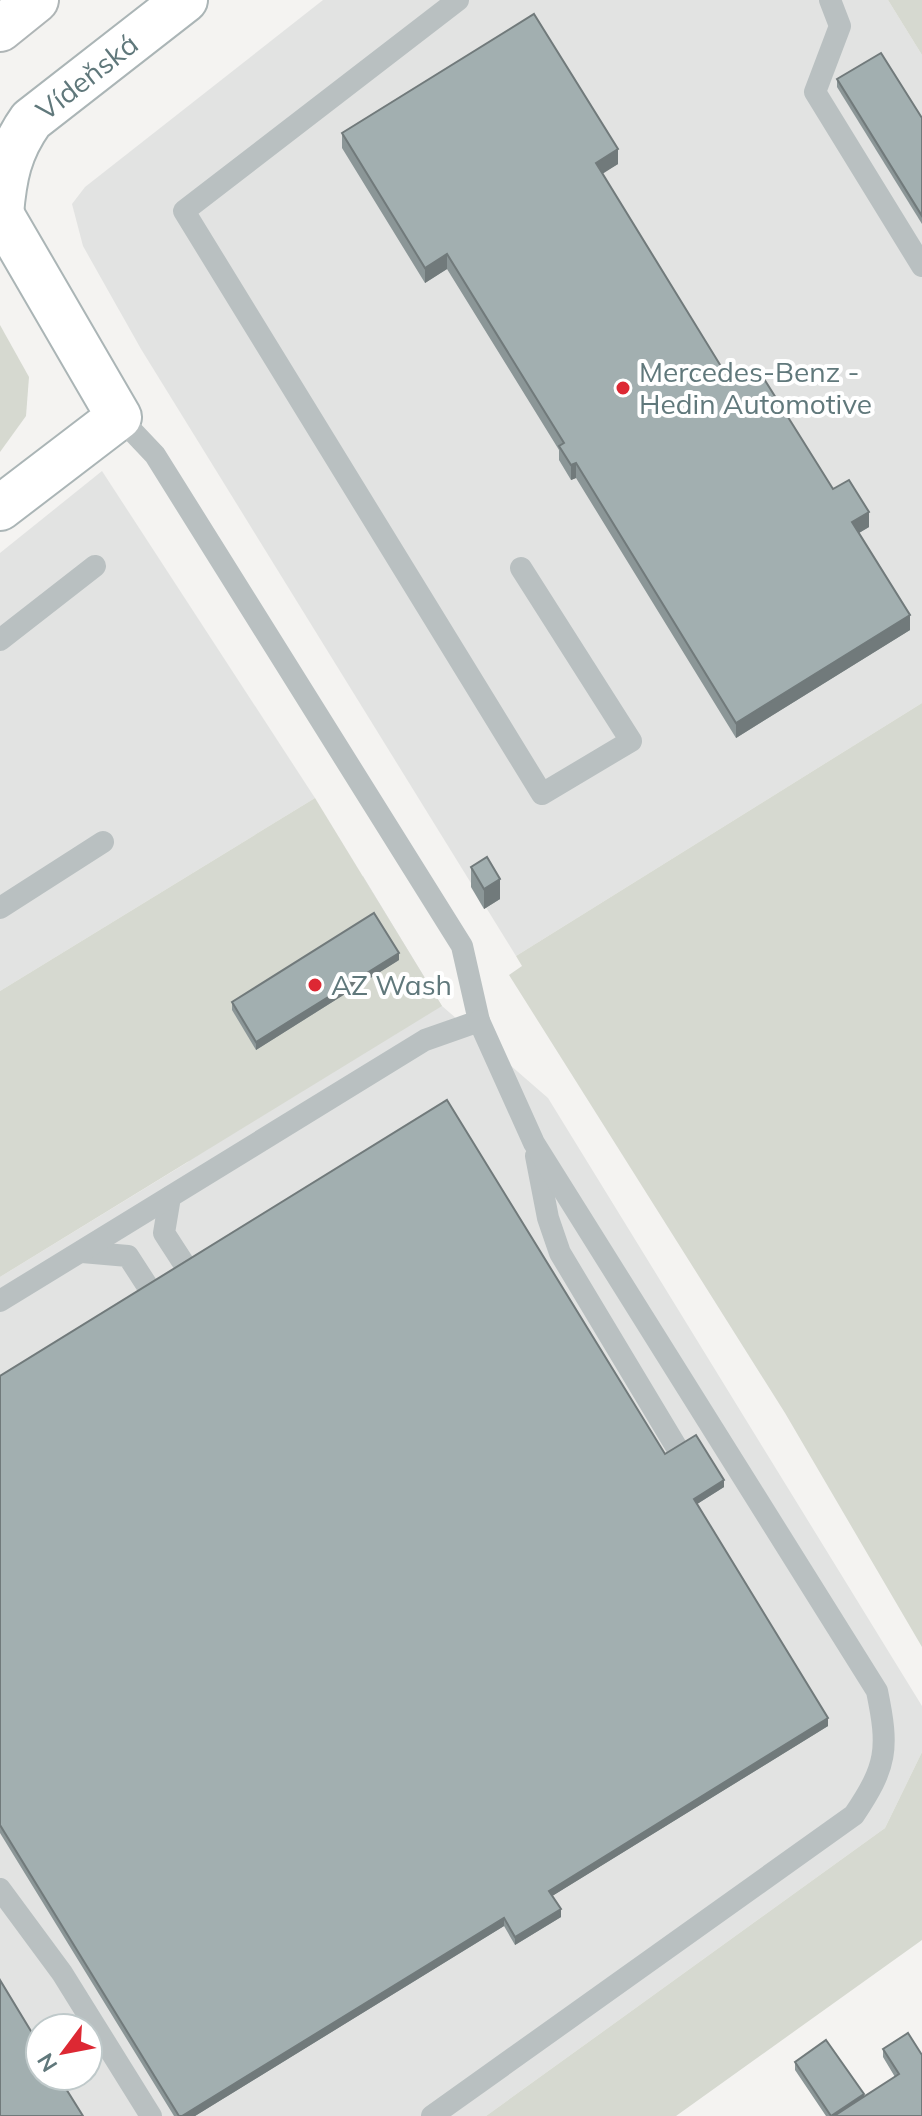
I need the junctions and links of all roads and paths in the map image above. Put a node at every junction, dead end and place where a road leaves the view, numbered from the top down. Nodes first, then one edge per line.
1 (36, 0) edge
2 (185, 0) edge
3 (458, 0) edge
4 (830, 0) edge
5 (0, 29) edge
6 (1, 214) edge
7 (922, 266) edge
8 (119, 417) junction
9 (0, 508) edge
10 (95, 566) dead end
11 (521, 568) dead end
12 (0, 640) edge
13 (103, 842) dead end
14 (0, 908) edge
15 (479, 1021) junction
16 (534, 1143) junction
17 (170, 1197) junction
18 (82, 1252) junction
19 (186, 1267) edge
20 (150, 1290) edge
21 (0, 1301) edge
22 (680, 1453) edge
23 (0, 1889) edge
24 (151, 2116) edge
25 (432, 2116) edge

1 - 5 main road
2 - 6 main road, Vídeňská
3 - 11 lane
4 - 7 lane
6 - 8 main road
8 - 9 main road
8 - 15 lane
10 - 12 lane
13 - 14 lane
15 - 16 lane
15 - 17 lane
16 - 22 lane
16 - 25 lane
17 - 18 lane
17 - 19 lane
18 - 20 lane
18 - 21 lane
23 - 24 lane

